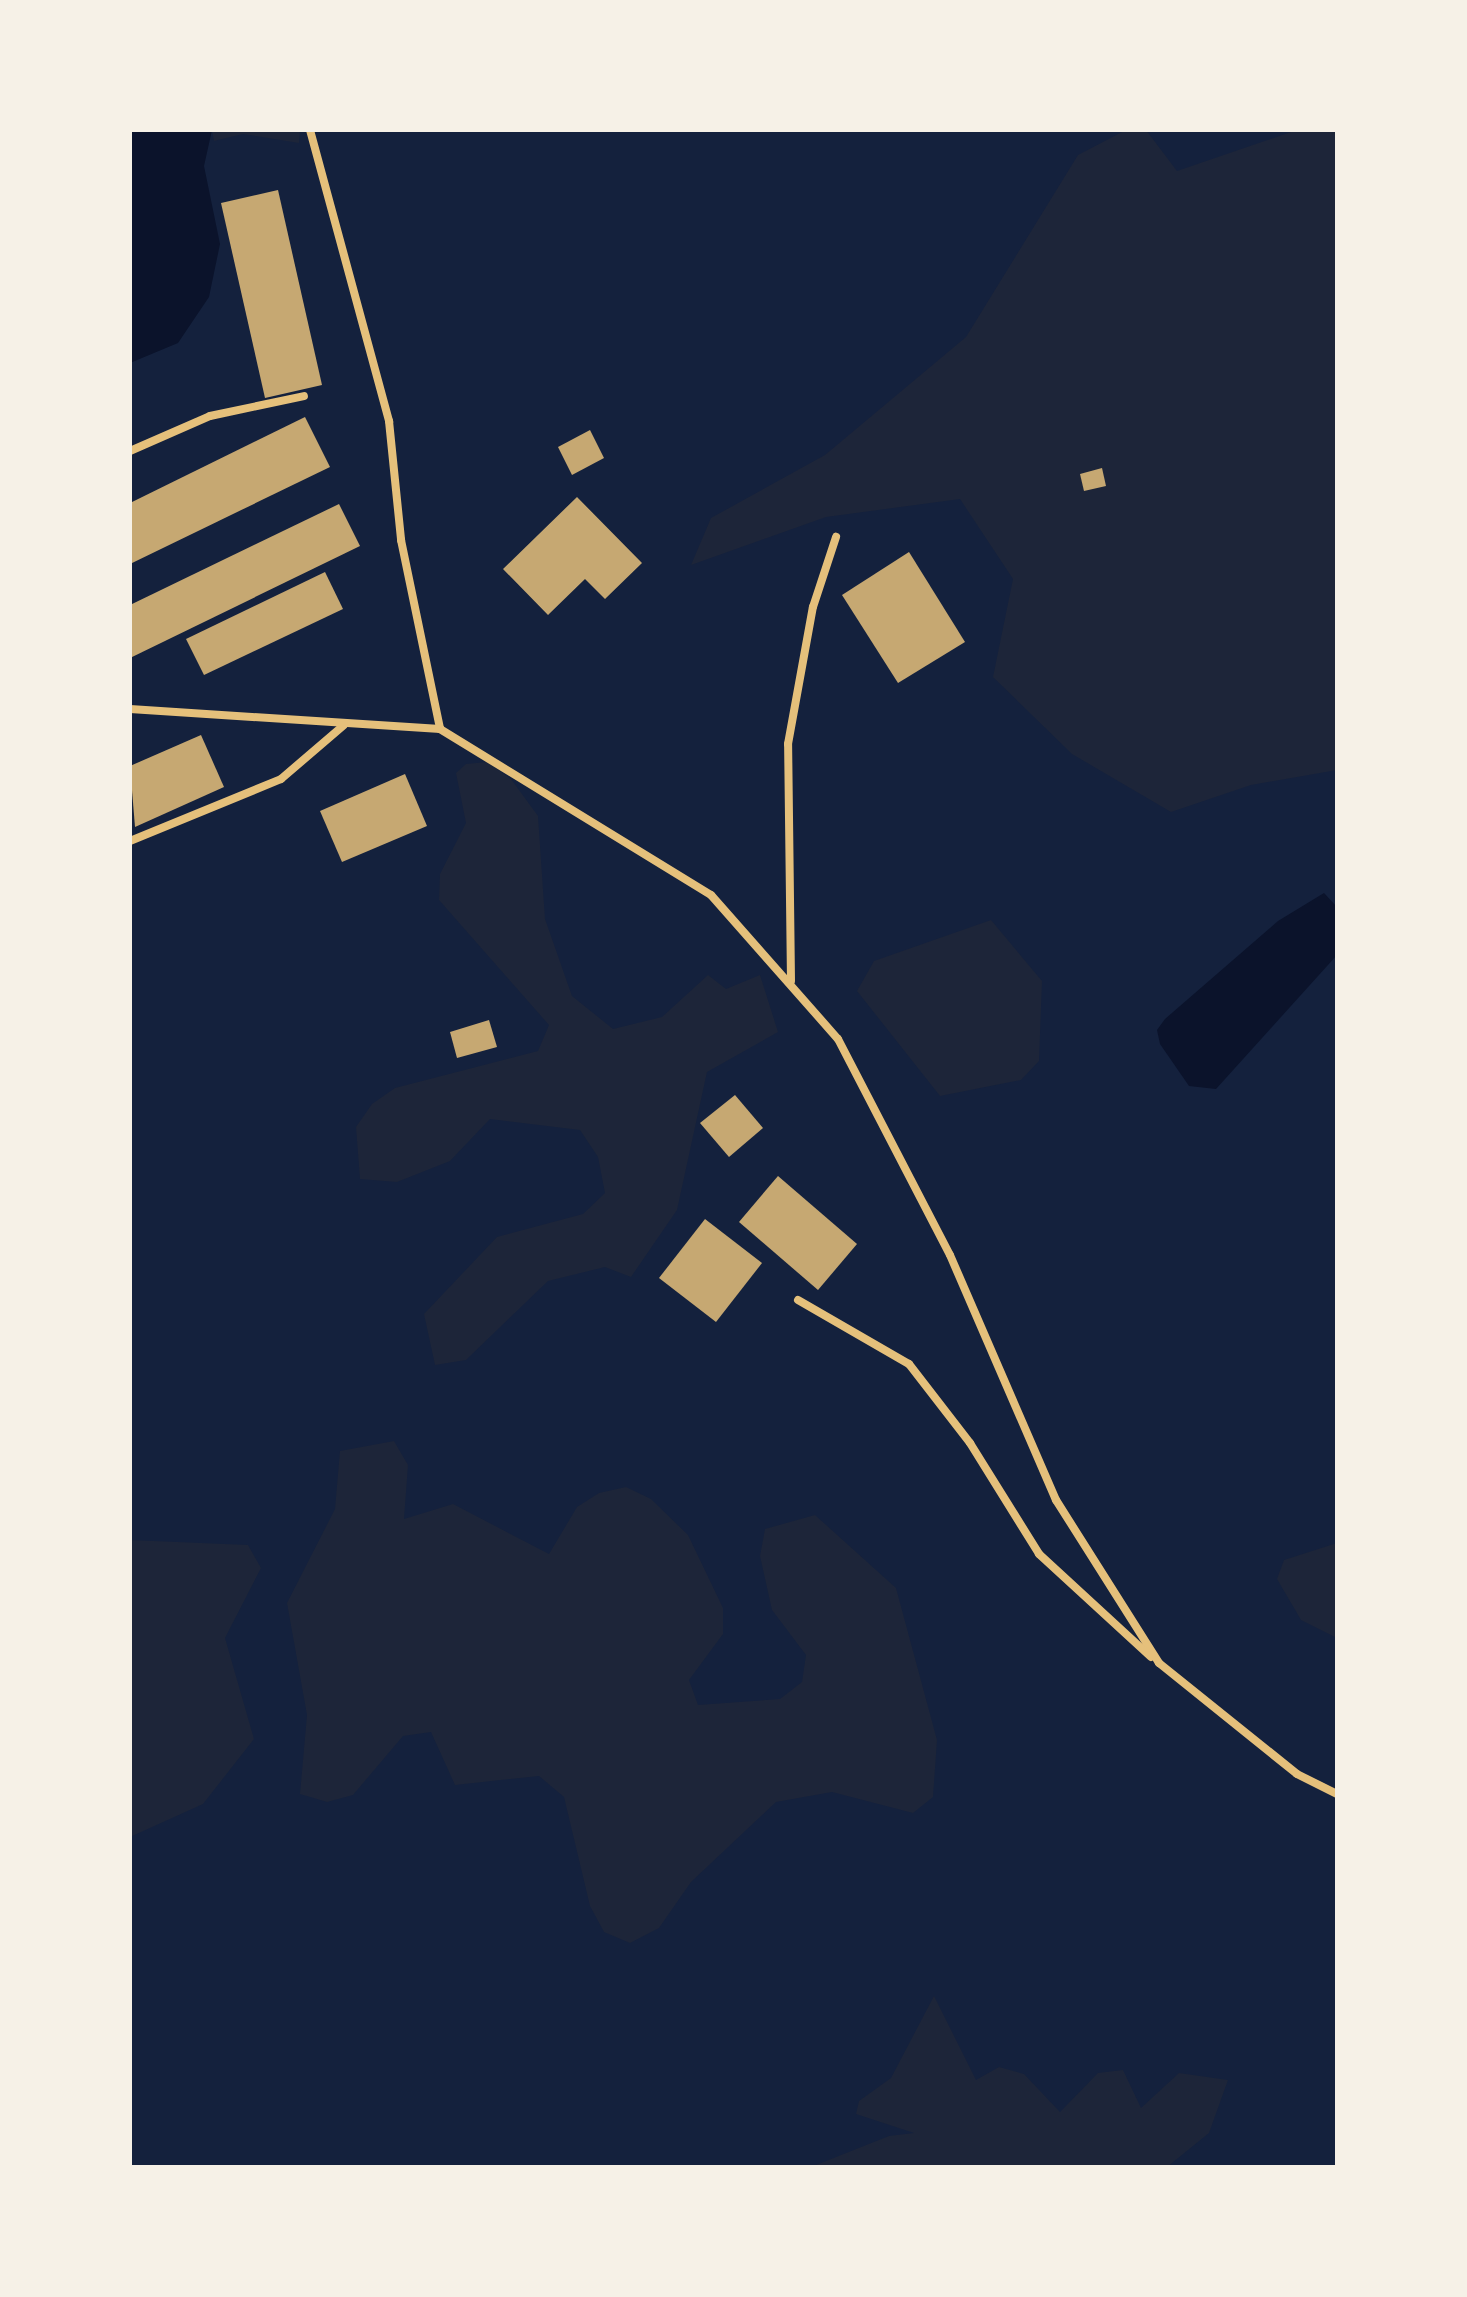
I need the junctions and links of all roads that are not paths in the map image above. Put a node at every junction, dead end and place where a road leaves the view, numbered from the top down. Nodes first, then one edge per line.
1 (310, 130) edge
2 (304, 396) dead end
3 (130, 452) edge
4 (836, 537) dead end
5 (130, 709) edge
6 (344, 725) junction
7 (440, 729) junction
8 (130, 841) edge
9 (791, 980) junction
10 (798, 1300) dead end
11 (1159, 1664) junction
12 (1337, 1794) edge

1 - 7 lane
2 - 3 lane
4 - 9 lane
5 - 6 lane
6 - 7 lane
6 - 8 lane
7 - 9 lane
9 - 11 lane
10 - 11 lane
11 - 12 lane

